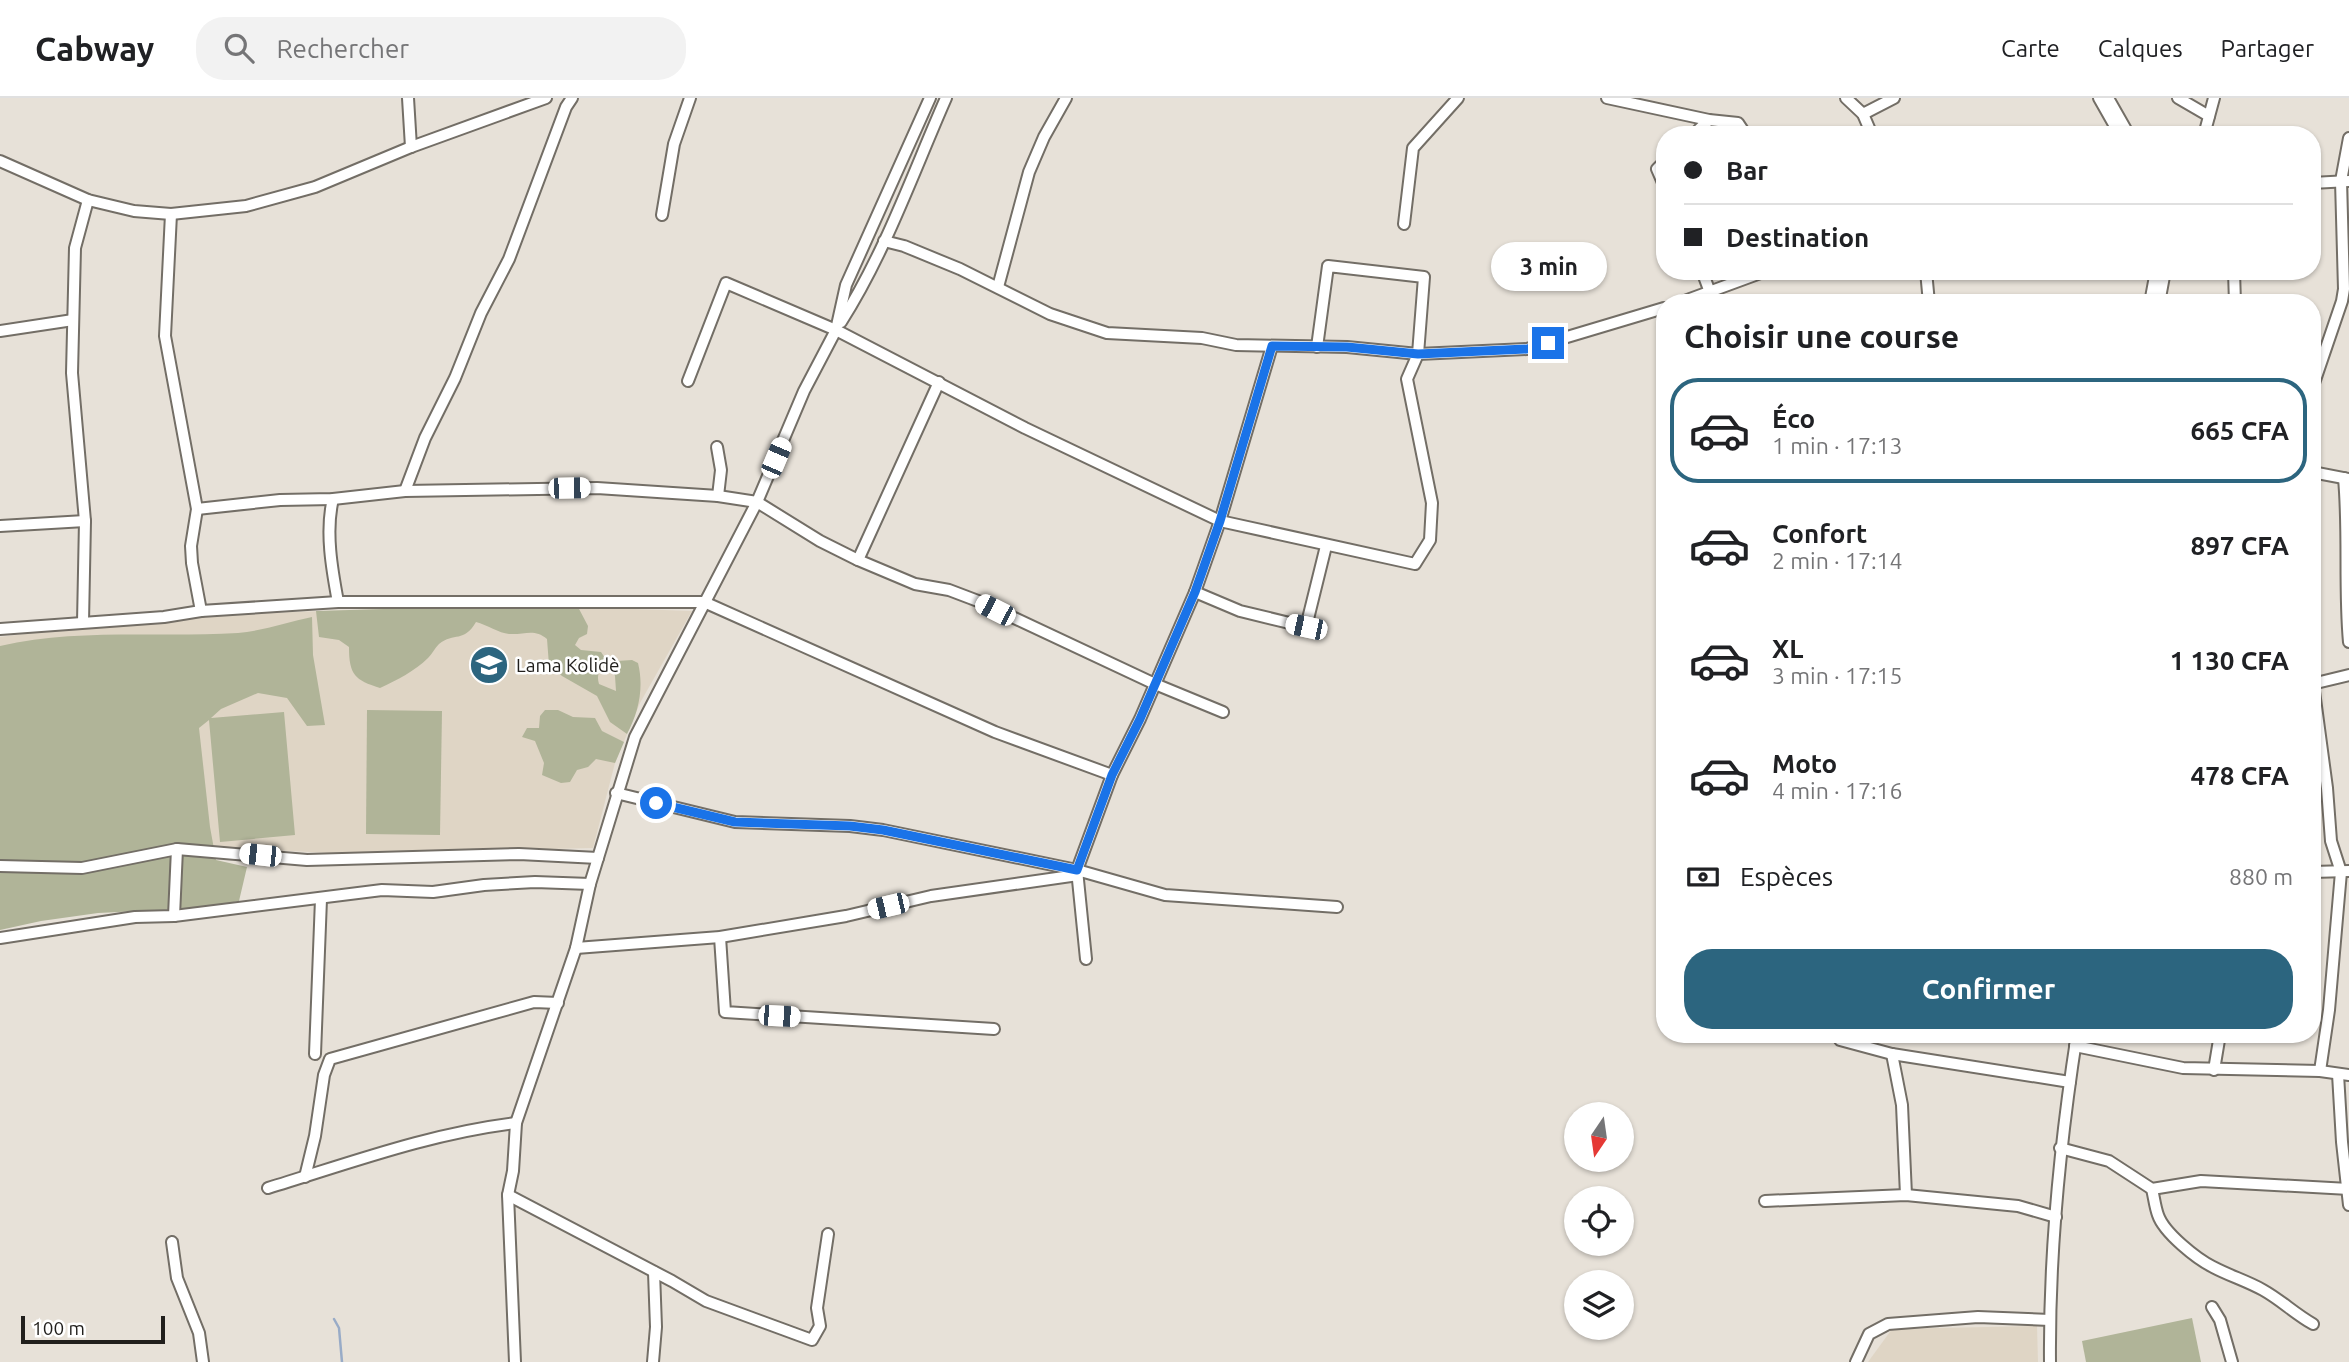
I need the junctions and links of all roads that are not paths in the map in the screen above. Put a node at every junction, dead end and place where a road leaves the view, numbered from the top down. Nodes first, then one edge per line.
1 (408, 98) edge
2 (546, 98) edge
3 (572, 98) edge
4 (690, 98) edge
5 (930, 98) edge
6 (946, 98) edge
7 (1066, 98) edge
8 (1458, 98) edge
9 (1607, 98) edge
10 (1846, 98) edge
11 (1894, 98) edge
12 (2099, 98) edge
13 (2108, 98) edge
14 (2178, 98) edge
15 (2214, 98) edge
16 (1863, 114) junction
17 (2209, 116) junction
18 (1709, 120) junction
19 (1703, 126) edge
20 (1740, 126) edge
21 (1868, 126) edge
22 (2115, 126) edge
23 (2124, 126) edge
24 (2206, 126) edge
25 (2349, 138) edge
26 (411, 147) junction
27 (0, 161) edge
28 (2345, 181) edge
29 (2321, 182) edge
30 (88, 200) junction
31 (171, 214) junction
32 (662, 215) dead end
33 (2345, 216) edge
34 (1404, 224) dead end
35 (884, 241) junction
36 (1748, 280) edge
37 (998, 287) junction
38 (1721, 294) edge
39 (1656, 310) edge
40 (73, 320) junction
41 (836, 330) junction
42 (0, 331) edge
43 (1272, 346) junction
44 (1317, 347) junction
45 (1418, 354) junction
46 (2321, 363) edge
47 (688, 381) dead end
48 (939, 382) junction
49 (717, 447) dead end
50 (2321, 474) edge
51 (2347, 478) edge
52 (405, 491) junction
53 (718, 496) junction
54 (333, 499) junction
55 (757, 502) junction
56 (197, 509) junction
57 (85, 521) junction
58 (1220, 521) junction
59 (0, 526) edge
60 (1326, 546) junction
61 (858, 560) junction
62 (1195, 592) junction
63 (338, 602) junction
64 (704, 602) junction
65 (201, 611) junction
66 (83, 622) junction
67 (0, 629) edge
68 (2349, 642) edge
69 (2349, 675) edge
70 (2321, 682) edge
71 (1155, 684) junction
72 (1223, 712) dead end
73 (2321, 746) edge
74 (1112, 775) junction
75 (616, 793) junction
76 (177, 849) junction
77 (598, 858) junction
78 (0, 866) edge
79 (2345, 871) edge
80 (1078, 872) junction
81 (2321, 872) edge
82 (590, 884) junction
83 (321, 899) junction
84 (1337, 908) dead end
85 (174, 916) junction
86 (720, 937) junction
87 (0, 938) edge
88 (576, 948) junction
89 (1086, 960) dead end
90 (558, 1003) junction
91 (994, 1029) dead end
92 (1851, 1043) edge
93 (2076, 1043) edge
94 (2218, 1043) edge
95 (2075, 1046) junction
96 (315, 1054) dead end
97 (1892, 1054) junction
98 (2214, 1070) junction
99 (2320, 1071) junction
100 (2344, 1074) edge
101 (2070, 1082) junction
102 (516, 1123) junction
103 (2060, 1148) junction
104 (305, 1177) junction
105 (268, 1188) dead end
106 (2152, 1189) junction
107 (2348, 1189) edge
108 (508, 1195) junction
109 (1906, 1195) junction
110 (1765, 1201) dead end
111 (2349, 1205) edge
112 (2056, 1217) junction
113 (828, 1234) dead end
114 (172, 1242) dead end
115 (654, 1272) junction
116 (2212, 1307) dead end
117 (2050, 1320) junction
118 (2313, 1324) dead end
119 (202, 1362) edge
120 (515, 1362) edge
121 (653, 1362) edge
122 (1856, 1362) edge
123 (2050, 1362) edge
124 (2231, 1362) edge

1 - 26 street
2 - 26 street
3 - 52 street
4 - 32 street
5 - 41 street
6 - 35 street
7 - 37 street
8 - 34 street
9 - 18 street
10 - 16 street
11 - 16 street
12 - 22 street
13 - 23 street
14 - 17 street
15 - 17 street
16 - 21 street
17 - 24 street
18 - 19 street
18 - 20 street
25 - 28 street
26 - 31 street
27 - 30 street
28 - 29 street
28 - 33 street
30 - 31 street
30 - 40 street
31 - 56 street
33 - 46 street
35 - 37 street
35 - 41 street
36 - 38 street
37 - 43 street
39 - 45 street
40 - 42 street
40 - 57 street
41 - 47 street
41 - 48 street
41 - 55 street
43 - 44 street
43 - 58 street
44 - 45 street
44 - 45 street
45 - 60 street
48 - 58 street
48 - 61 street
49 - 53 street
50 - 51 street
51 - 68 street
52 - 53 street
52 - 54 street
53 - 55 street
54 - 56 street
54 - 63 street
55 - 61 street
55 - 64 street
56 - 65 street
57 - 59 street
57 - 66 street
58 - 60 street
58 - 62 street
60 - 62 street
61 - 71 street
62 - 71 street
63 - 64 street
63 - 65 street
64 - 74 street
64 - 75 street
65 - 66 street
66 - 67 street
69 - 70 street
71 - 72 street
71 - 74 street
73 - 79 street
74 - 80 street
75 - 77 street
75 - 80 street
76 - 77 street
76 - 78 street
76 - 85 street
77 - 82 street
79 - 81 street
79 - 99 street
80 - 84 street
80 - 86 street
80 - 89 street
82 - 83 street
82 - 88 street
83 - 85 street
83 - 96 street
85 - 87 street
86 - 88 street
86 - 91 street
88 - 90 street
90 - 102 street
90 - 104 street
92 - 97 street
93 - 95 street
94 - 98 street
95 - 98 street
95 - 101 street
97 - 101 street
97 - 109 street
98 - 99 street
99 - 100 street
100 - 107 street
101 - 103 street
102 - 104 street
102 - 108 street
103 - 106 street
103 - 112 street
104 - 105 street
106 - 107 street
106 - 118 street
107 - 111 street
108 - 115 street
108 - 120 street
109 - 110 street
109 - 112 street
112 - 117 street
113 - 115 street
114 - 119 street
115 - 121 street
116 - 124 street
117 - 122 street
117 - 123 street

